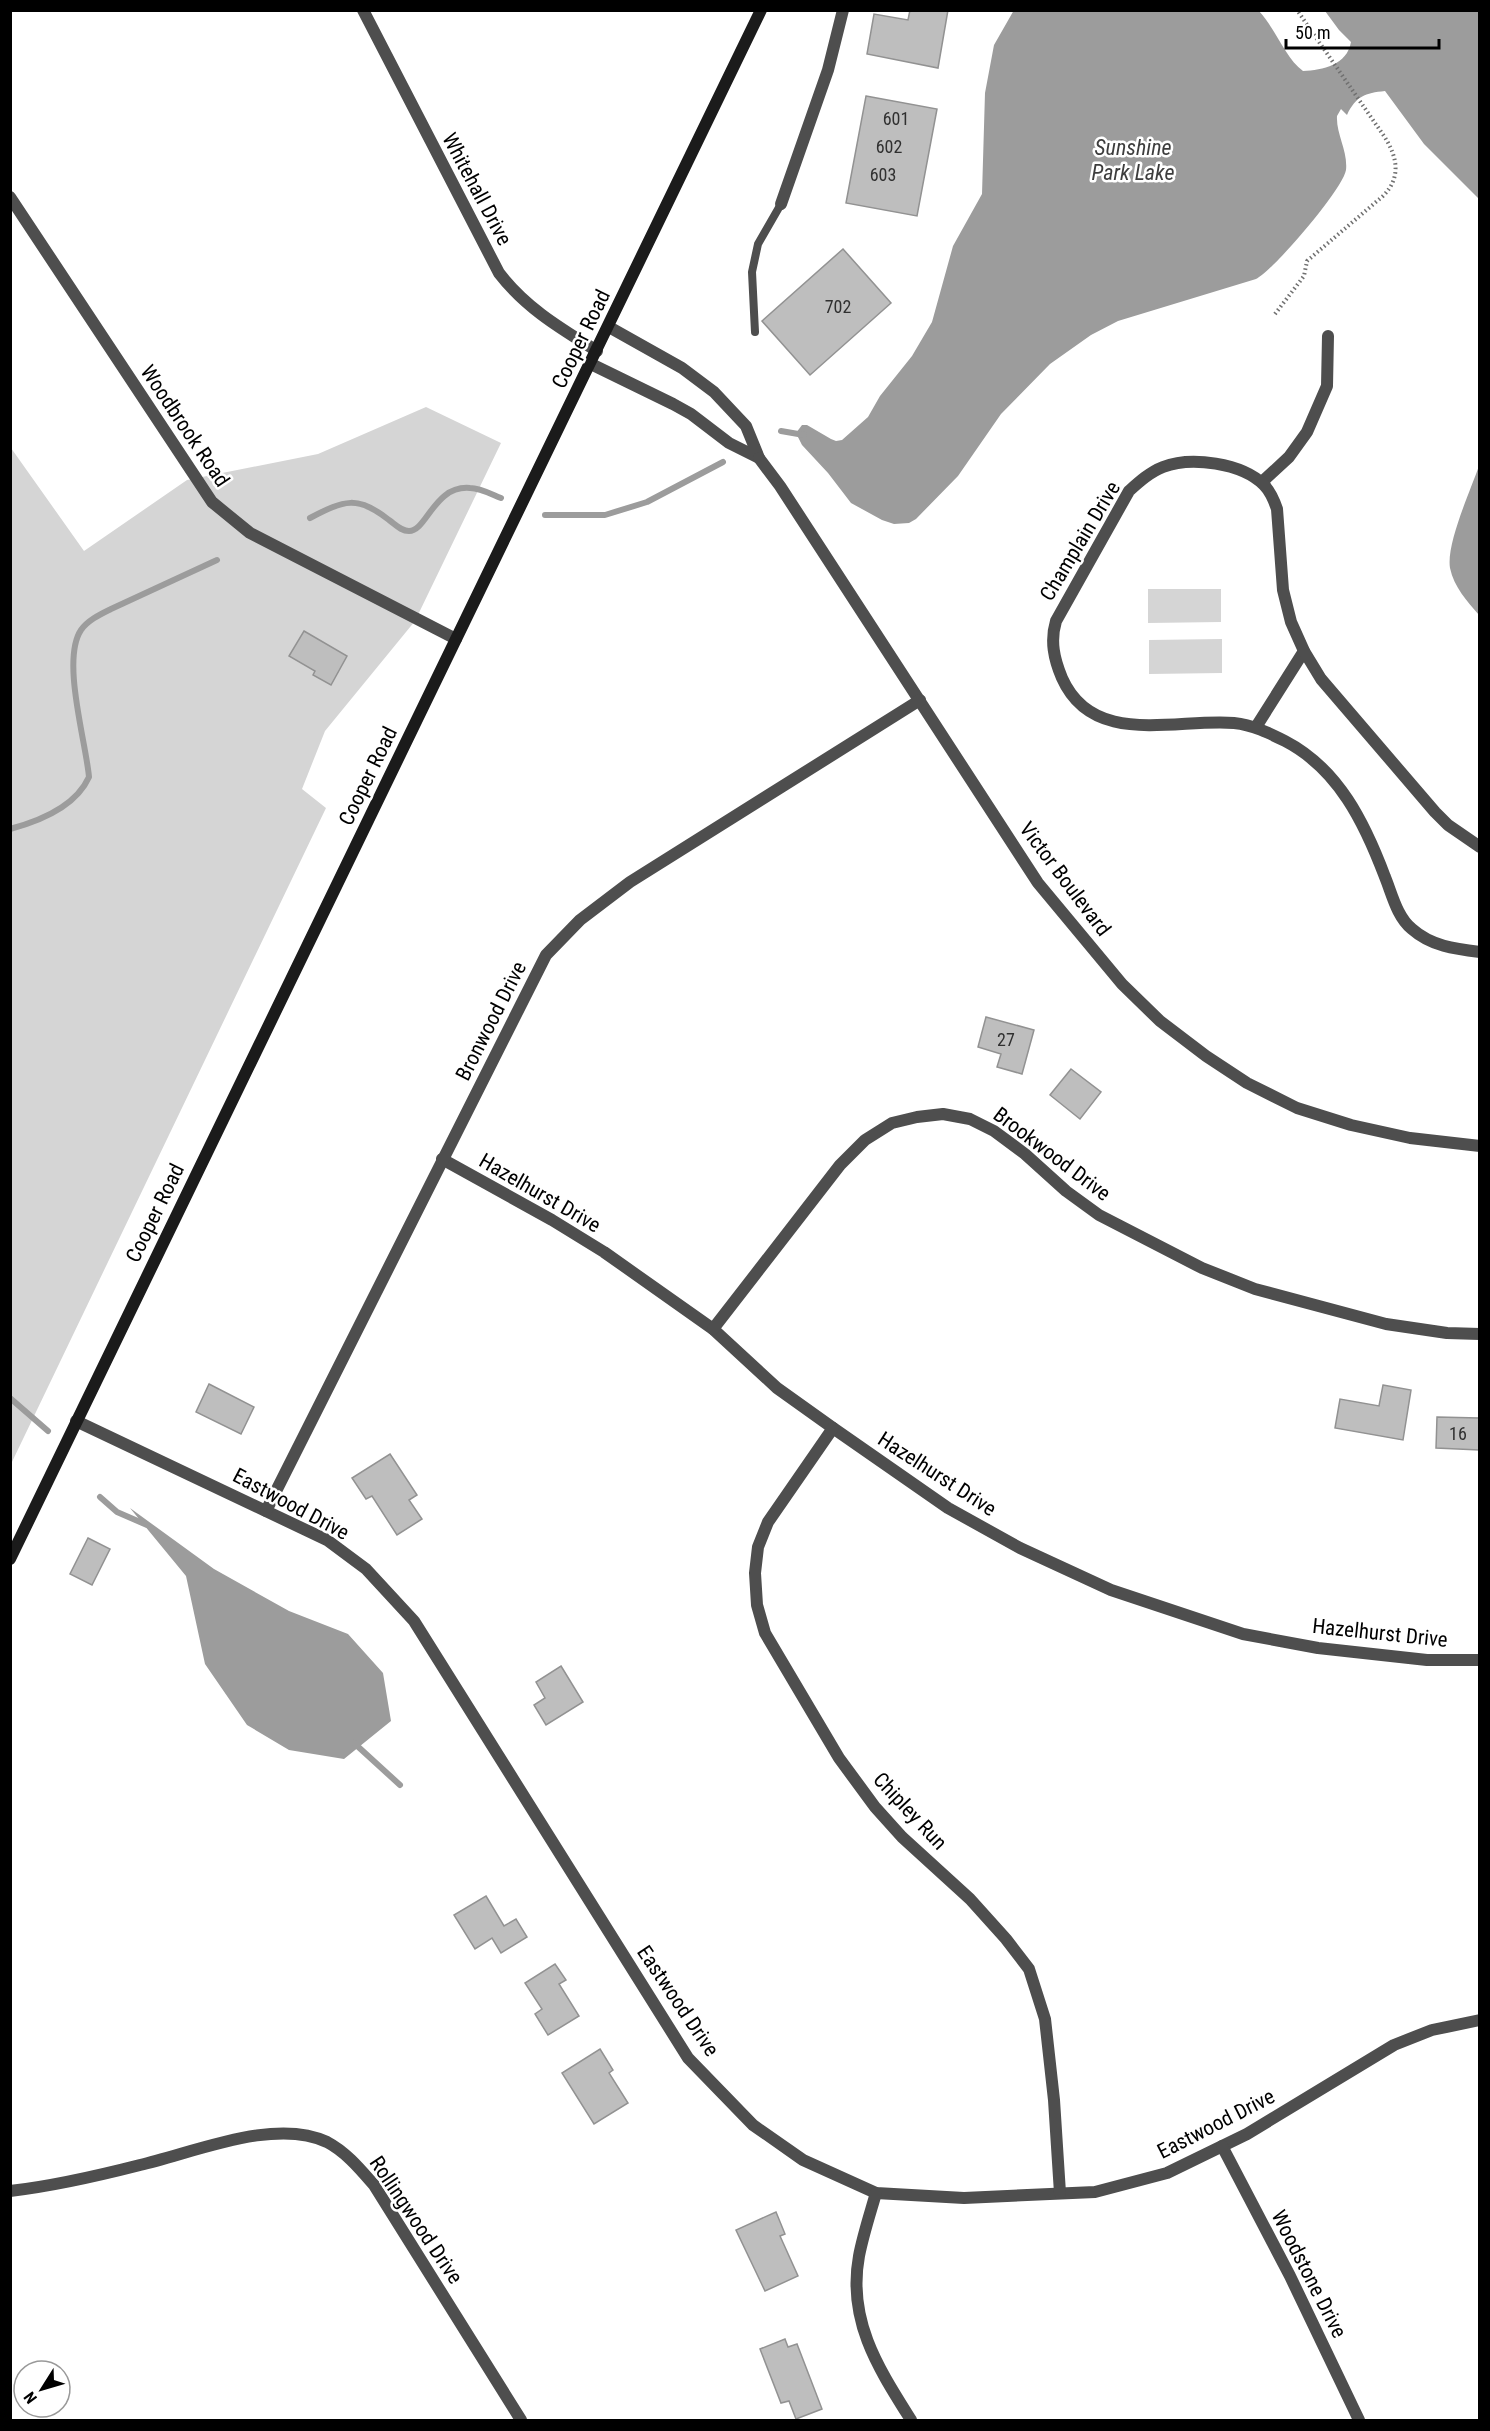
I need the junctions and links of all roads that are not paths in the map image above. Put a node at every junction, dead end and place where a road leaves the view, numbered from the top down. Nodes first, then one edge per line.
1 (363, 10) edge
2 (761, 10) edge
3 (843, 10) edge
4 (10, 197) edge
5 (781, 204) joint
6 (609, 327) junction
7 (754, 332) dead end
8 (1328, 336) dead end
9 (597, 351) junction
10 (591, 364) junction
11 (759, 458) junction
12 (1262, 482) junction
13 (456, 639) junction
14 (1304, 651) junction
15 (920, 700) junction
16 (1256, 727) junction
17 (1479, 847) edge
18 (1479, 952) edge
19 (1479, 1146) edge
20 (442, 1159) junction
21 (713, 1329) junction
22 (1479, 1334) edge
23 (76, 1421) junction
24 (833, 1428) junction
25 (266, 1511) junction
26 (10, 1559) edge
27 (1479, 1660) edge
28 (1479, 2020) edge
29 (1222, 2146) junction
30 (10, 2192) edge
31 (876, 2193) junction
32 (1060, 2193) junction
33 (521, 2421) edge
34 (911, 2421) edge
35 (1359, 2421) edge

1 - 9 street, Whitehall Drive
2 - 6 street, Cooper Road
3 - 5 street
4 - 13 street, Woodbrook Road
5 - 7 lane
6 - 9 street, Cooper Road
6 - 11 street, Victor Boulevard
8 - 12 street
9 - 10 street, Cooper Road
10 - 11 street, Victor Boulevard
10 - 13 street, Cooper Road
11 - 15 street, Victor Boulevard
12 - 14 street
12 - 16 street, Champlain Drive
13 - 23 street, Cooper Road
14 - 16 street
14 - 17 street
15 - 19 street, Victor Boulevard
15 - 20 street, Bronwood Drive
16 - 18 street, Champlain Drive
20 - 21 street, Hazelhurst Drive
20 - 25 street, Bronwood Drive
21 - 22 street, Brookwood Drive
21 - 24 street, Hazelhurst Drive
23 - 25 street, Eastwood Drive
23 - 26 street, Cooper Road
24 - 27 street, Hazelhurst Drive
24 - 32 street, Chipley Run
25 - 31 street, Eastwood Drive
28 - 29 street, Eastwood Drive
29 - 32 street, Eastwood Drive
29 - 35 street, Woodstone Drive
30 - 33 street, Rollingwood Drive
31 - 32 street, Eastwood Drive
31 - 34 street

